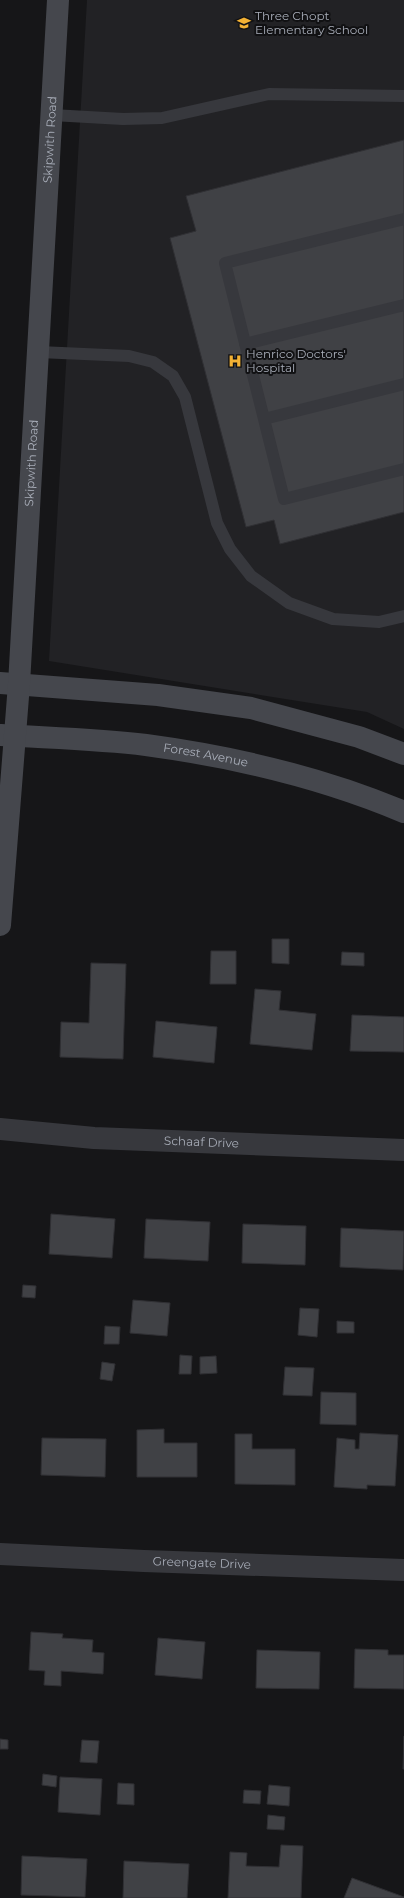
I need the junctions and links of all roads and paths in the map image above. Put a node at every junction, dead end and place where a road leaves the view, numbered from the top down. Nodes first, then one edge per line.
1 (58, 0) edge
2 (404, 96) edge
3 (52, 115) junction
4 (404, 219) edge
5 (404, 305) edge
6 (245, 344) junction
7 (39, 352) junction
8 (404, 384) edge
9 (264, 419) junction
10 (404, 469) edge
11 (404, 616) edge
12 (10, 683) edge
13 (8, 736) edge
14 (404, 754) edge
15 (404, 812) edge
16 (0, 925) edge
17 (0, 1129) edge
18 (404, 1150) edge
19 (0, 1554) edge
20 (404, 1570) edge

1 - 3 main road, Skipwith Road
2 - 3 lane
3 - 7 main road, Skipwith Road
4 - 6 lane
5 - 6 lane
6 - 9 lane
7 - 11 lane
7 - 12 main road, Skipwith Road
8 - 9 lane
9 - 10 lane
12 - 13 main road, Skipwith Road
12 - 14 main road
13 - 15 main road, Forest Avenue
13 - 16 main road, Skipwith Road
17 - 18 street, Schaaf Drive
19 - 20 street, Greengate Drive

